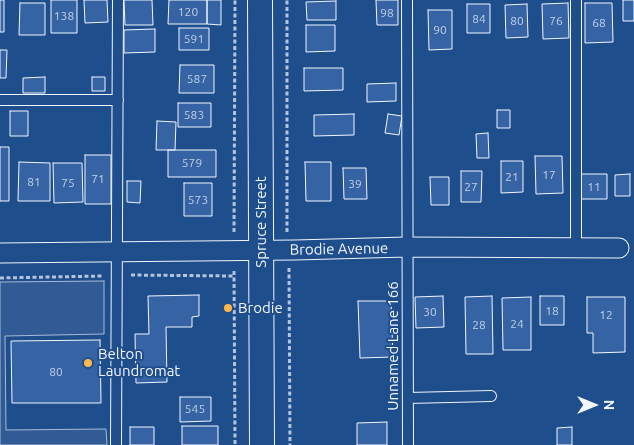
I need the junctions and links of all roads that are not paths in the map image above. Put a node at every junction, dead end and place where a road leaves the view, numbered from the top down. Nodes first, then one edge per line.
1 (118, 0) edge
2 (260, 0) edge
3 (407, 0) edge
4 (576, 0) edge
5 (0, 100) edge
6 (118, 100) junction
7 (407, 247) junction
8 (576, 248) junction
9 (619, 248) dead end
10 (262, 250) junction
11 (117, 251) junction
12 (0, 253) edge
13 (491, 396) dead end
14 (408, 398) junction
15 (116, 445) edge
16 (262, 445) edge
17 (408, 445) edge

1 - 6 lane
2 - 10 street, Spruce Street
3 - 7 lane, Unnamed Lane 166
4 - 8 lane
5 - 6 lane
6 - 11 lane
7 - 8 street, Brodie Avenue
7 - 10 street, Brodie Avenue
7 - 14 lane, Unnamed Lane 166
8 - 9 street, Brodie Avenue
10 - 11 street, Brodie Avenue
10 - 16 street, Spruce Street
11 - 12 street, Brodie Avenue
11 - 15 lane
13 - 14 lane
14 - 17 lane, Unnamed Lane 166

